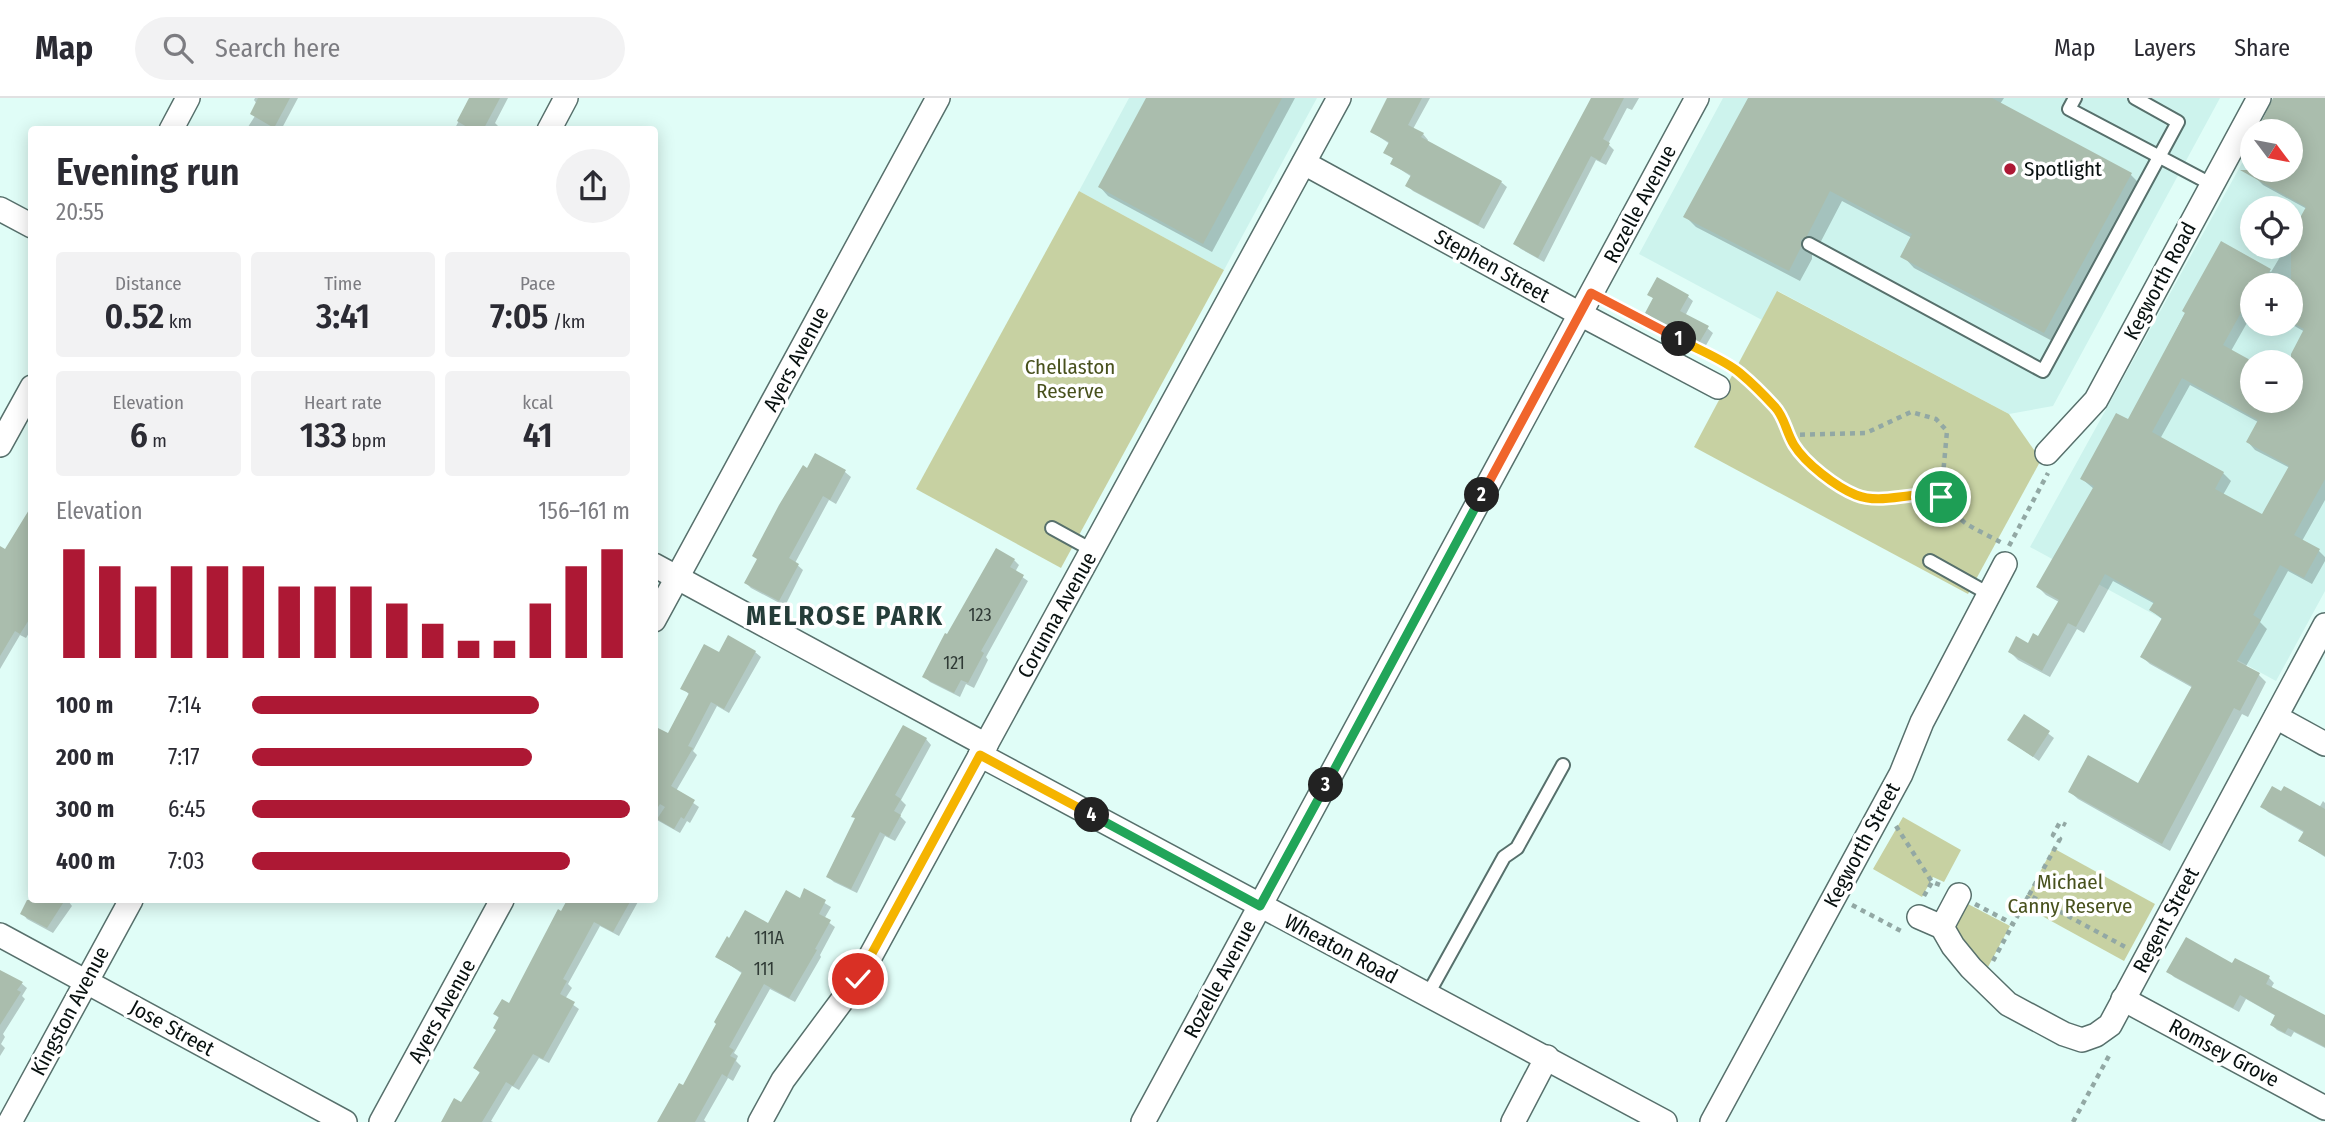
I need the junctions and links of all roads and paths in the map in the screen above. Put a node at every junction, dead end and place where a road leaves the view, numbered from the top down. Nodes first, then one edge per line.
1 (188, 98) edge
2 (566, 98) edge
3 (938, 98) edge
4 (1339, 98) edge
5 (1697, 98) edge
6 (2075, 98) edge
7 (2135, 98) edge
8 (2256, 99) edge
9 (173, 126) edge
10 (551, 126) edge
11 (2159, 157) junction
12 (1304, 163) junction
13 (2211, 184) junction
14 (0, 209) edge
15 (28, 224) edge
16 (1809, 244) dead end
17 (1580, 314) junction
18 (1726, 364) dead end
19 (1718, 387) dead end
20 (28, 394) edge
21 (1790, 435) junction
22 (0, 445) edge
23 (2047, 453) joint
24 (1941, 497) junction
25 (1052, 528) dead end
26 (1092, 550) junction
27 (2007, 555) junction
28 (1930, 561) dead end
29 (658, 567) edge
30 (678, 578) junction
31 (1989, 594) junction
32 (658, 614) edge
33 (2325, 625) edge
34 (2276, 717) junction
35 (2325, 744) edge
36 (983, 750) junction
37 (1563, 765) dead end
38 (1883, 806) junction
39 (2066, 825) dead end
40 (1932, 881) junction
41 (1959, 895) junction
42 (2029, 895) junction
43 (1835, 896) junction
44 (129, 903) edge
45 (500, 903) edge
46 (1260, 906) junction
47 (1916, 915) junction
48 (2013, 924) junction
49 (1942, 927) junction
50 (0, 935) edge
51 (2146, 958) junction
52 (1983, 979) junction
53 (86, 982) junction
54 (1428, 994) junction
55 (2123, 999) junction
56 (2117, 1041) dead end
57 (1547, 1057) junction
58 (2325, 1108) edge
59 (10, 1122) edge
60 (345, 1122) edge
61 (381, 1122) edge
62 (760, 1122) edge
63 (1143, 1122) edge
64 (1513, 1122) edge
65 (1665, 1122) edge
66 (1712, 1122) edge
67 (2073, 1122) edge

1 - 9 street
2 - 10 street
3 - 30 street, Ayers Avenue
4 - 12 street, Corunna Avenue
5 - 17 street, Rozelle Avenue
6 - 11 lane
7 - 11 lane
8 - 13 street, Kegworth Road
11 - 13 lane
11 - 16 lane
12 - 17 street, Stephen Street
12 - 26 street, Corunna Avenue
13 - 23 street, Kegworth Road
14 - 15 street
17 - 19 street, Stephen Street
17 - 46 street, Rozelle Avenue
18 - 21 path
20 - 22 street
21 - 24 path
21 - 24 path
23 - 27 path
24 - 27 path
25 - 26 lane
26 - 36 street, Corunna Avenue
27 - 31 street, Kegworth Street
28 - 31 lane
29 - 30 street, Wheaton Road
30 - 32 street, Ayers Avenue
30 - 36 street, Wheaton Road
31 - 38 street, Kegworth Street
33 - 34 street, Regent Street
34 - 35 street
34 - 51 street, Regent Street
36 - 46 street, Wheaton Road
36 - 62 street, Corunna Avenue
37 - 54 lane
38 - 40 path
38 - 43 street, Kegworth Street
39 - 42 path
40 - 41 path
40 - 47 path
41 - 48 path
41 - 49 street
42 - 48 path
42 - 51 path
43 - 47 path
43 - 66 street, Kegworth Street
44 - 53 street, Kingston Avenue
45 - 61 street, Ayers Avenue
46 - 54 street, Wheaton Road
46 - 63 street, Rozelle Avenue
47 - 49 street
48 - 52 path
49 - 52 street, Regent Street
50 - 53 street, Jose Street
51 - 55 street, Regent Street
52 - 55 street, Regent Street
53 - 59 street, Kingston Avenue
53 - 60 street, Jose Street
54 - 57 street, Wheaton Road
55 - 58 street, Romsey Grove
56 - 67 path
57 - 64 street
57 - 65 street, Wheaton Road

